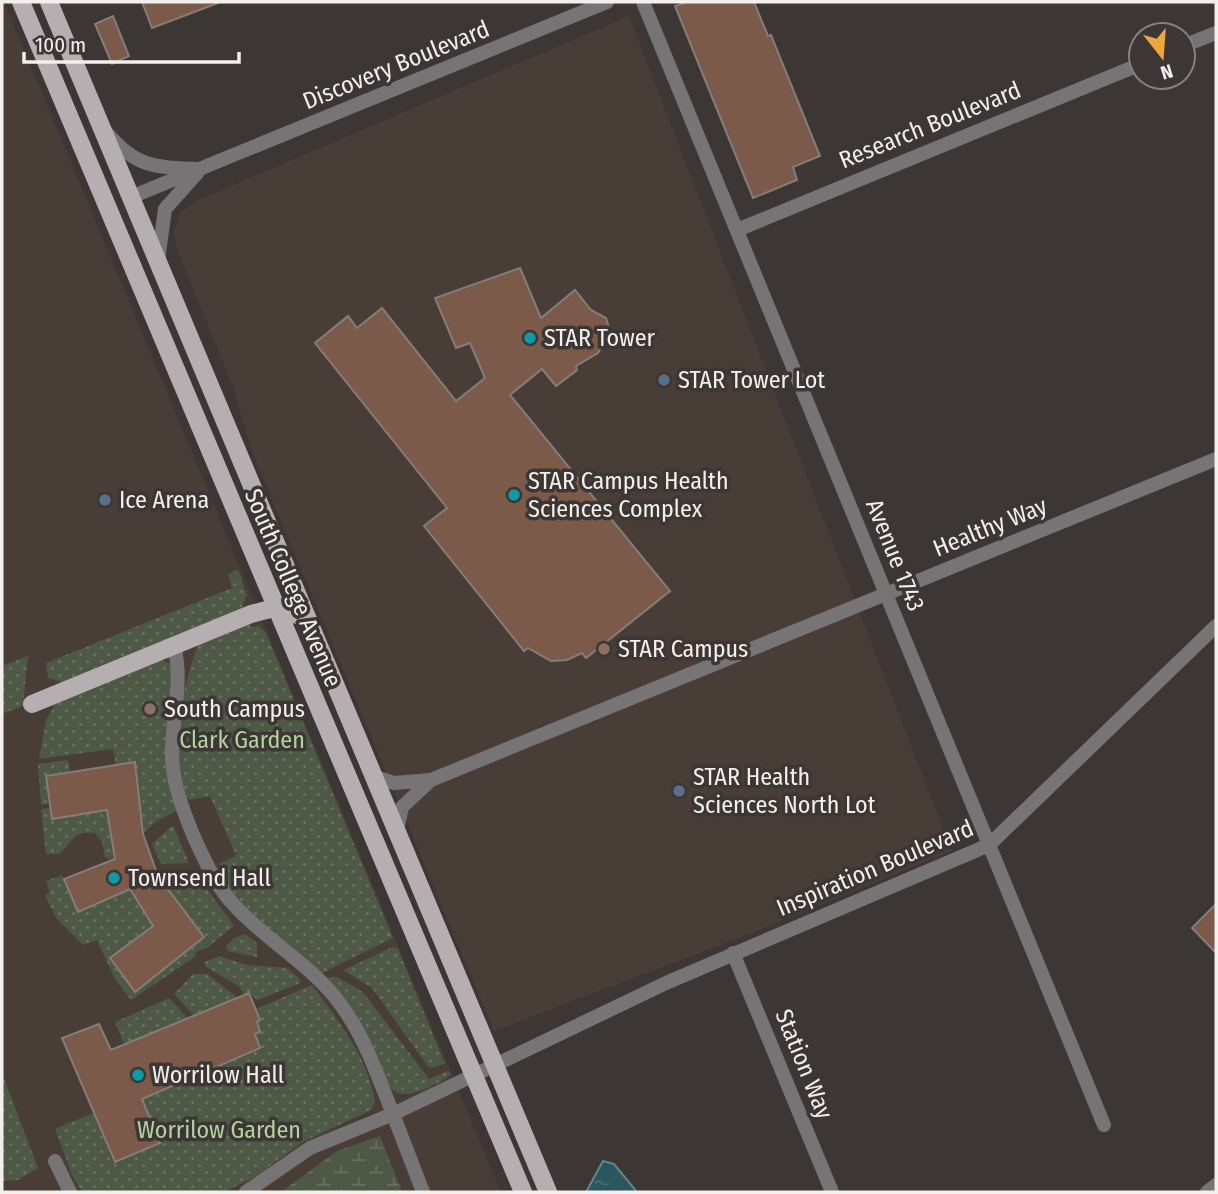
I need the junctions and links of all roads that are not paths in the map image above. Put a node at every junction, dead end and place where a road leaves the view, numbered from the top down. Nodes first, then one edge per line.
1 (21, 2) edge
2 (49, 2) edge
3 (607, 2) edge
4 (643, 2) edge
5 (1216, 33) edge
6 (1197, 40) edge
7 (1127, 70) edge
8 (101, 126) junction
9 (201, 169) junction
10 (131, 197) junction
11 (737, 230) junction
12 (158, 262) junction
13 (1216, 459) edge
14 (886, 593) junction
15 (274, 608) junction
16 (307, 618) junction
17 (1216, 626) edge
18 (174, 645) junction
19 (32, 704) dead end
20 (372, 776) junction
21 (431, 780) junction
22 (398, 835) junction
23 (989, 845) junction
24 (733, 953) junction
25 (495, 1067) junction
26 (475, 1077) junction
27 (393, 1114) junction
28 (1104, 1125) dead end
29 (55, 1161) dead end
30 (1216, 1185) edge
31 (70, 1192) edge
32 (247, 1192) edge
33 (422, 1192) edge
34 (523, 1192) edge
35 (548, 1192) edge
36 (832, 1192) edge
37 (1208, 1192) edge

1 - 15 main road, South College Avenue
2 - 8 main road, South College Avenue
3 - 9 street, Discovery Boulevard
4 - 11 street, Avenue 1743
5 - 6 street
7 - 11 street, Research Boulevard
8 - 9 street, Discovery Boulevard
8 - 10 main road, South College Avenue
9 - 10 street, Discovery Boulevard
9 - 12 street, Discovery Boulevard
10 - 12 main road, South College Avenue
11 - 14 street, Avenue 1743
12 - 16 main road, South College Avenue
13 - 14 street, Healthy Way
14 - 21 street, Healthy Way
14 - 23 street, Avenue 1743
15 - 16 main road
15 - 18 main road
15 - 26 main road, South College Avenue
16 - 20 main road, South College Avenue
17 - 23 street, Inspiration Boulevard
18 - 19 main road
18 - 27 street
20 - 21 street, Healthy Way
20 - 22 main road, South College Avenue
21 - 22 street, Healthy Way
22 - 25 main road, South College Avenue
23 - 24 street, Inspiration Boulevard
23 - 28 street, Avenue 1743
24 - 25 street, Inspiration Boulevard
24 - 36 street, Station Way
25 - 26 street, Inspiration Boulevard
25 - 35 main road, South College Avenue
26 - 27 street, Inspiration Boulevard
26 - 34 main road, South College Avenue
27 - 32 street, Inspiration Boulevard
27 - 33 street
29 - 31 street
30 - 37 street

